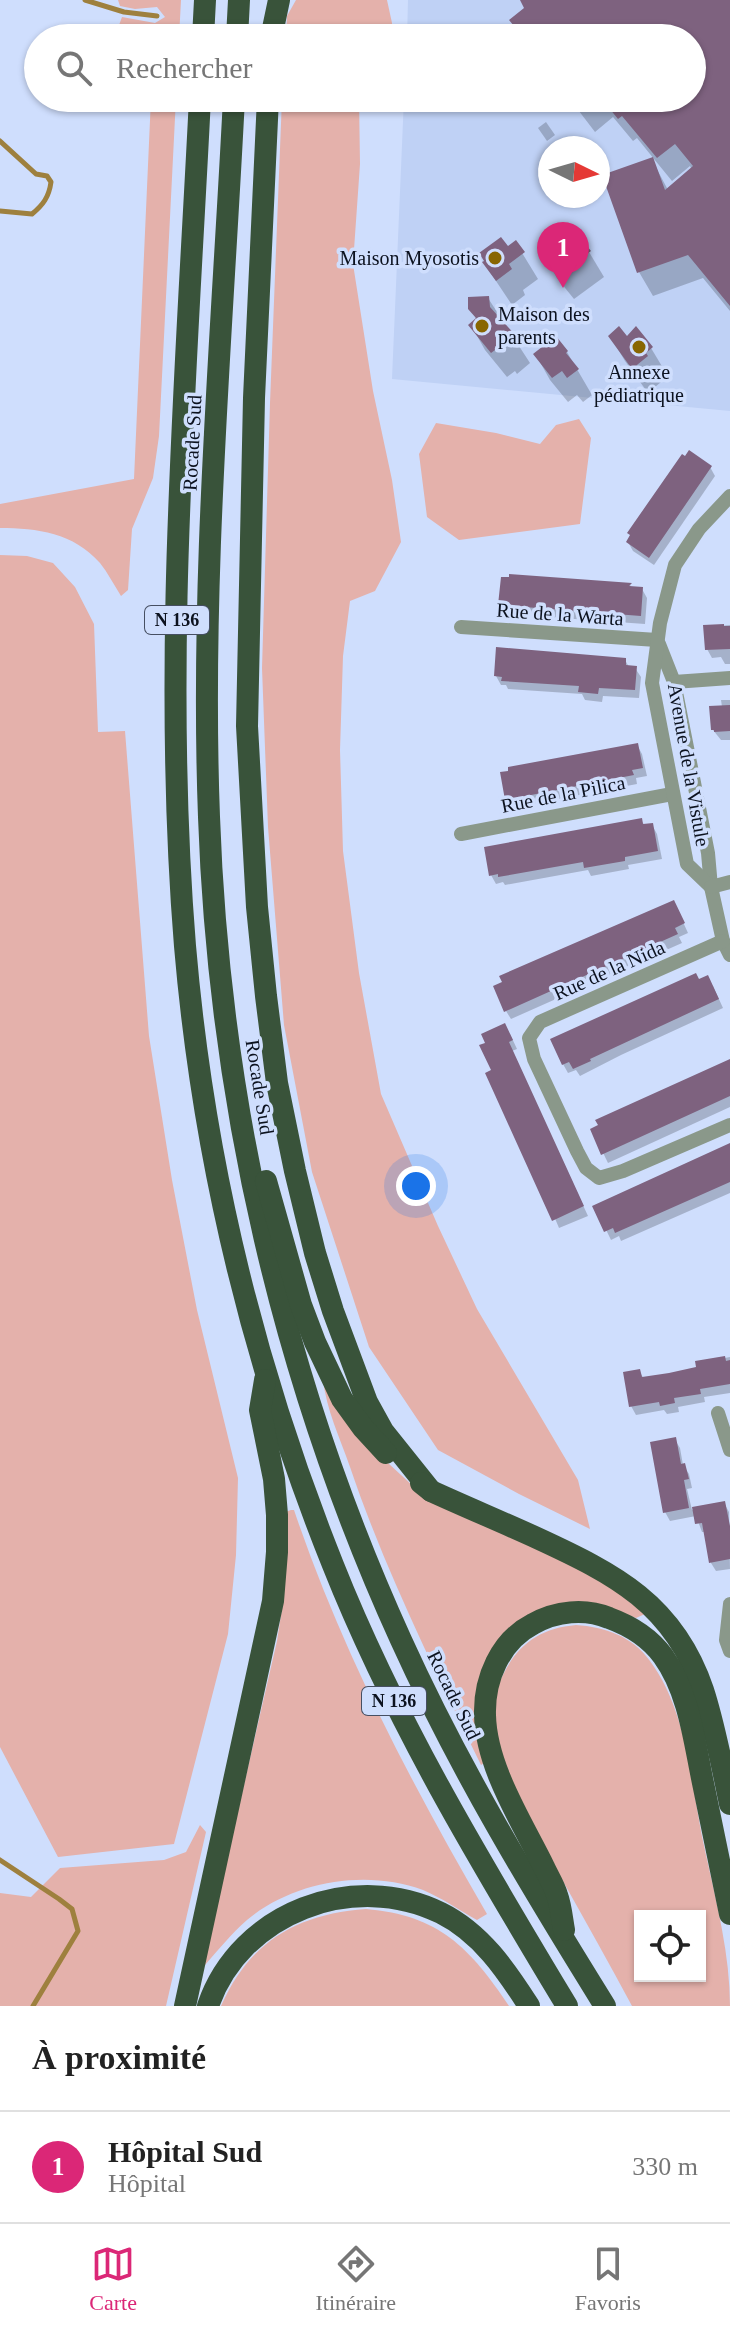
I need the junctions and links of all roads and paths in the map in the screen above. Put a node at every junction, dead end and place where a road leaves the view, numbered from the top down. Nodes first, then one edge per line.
1 (205, 0) edge
2 (239, 0) edge
3 (279, 0) edge
4 (204, 24) edge
5 (238, 24) edge
6 (274, 24) edge
7 (199, 112) edge
8 (233, 112) edge
9 (267, 112) edge
10 (730, 496) edge
11 (461, 627) dead end
12 (657, 640) junction
13 (730, 678) edge
14 (674, 682) junction
15 (672, 794) junction
16 (461, 834) dead end
17 (730, 882) edge
18 (711, 887) junction
19 (723, 941) junction
20 (730, 955) edge
21 (730, 1125) edge
22 (246, 1153) junction
23 (266, 1375) junction
24 (718, 1413) dead end
25 (730, 1450) edge
26 (431, 1491) junction
27 (730, 1604) edge
28 (730, 1651) edge
29 (730, 1804) edge
30 (730, 1914) edge
31 (567, 1945) junction
32 (185, 2006) edge
33 (208, 2006) edge
34 (529, 2006) edge
35 (567, 2006) edge
36 (605, 2006) edge

1 - 4 highway
2 - 5 highway
3 - 6 highway
7 - 23 highway, Rocade Sud / N 136
8 - 22 highway, Rocade Sud / N 136
9 - 26 highway
10 - 12 street, Avenue de la Vistule
11 - 12 street, Rue de la Warta
12 - 14 street, Avenue de la Vistule
12 - 15 street, Avenue de la Vistule
13 - 14 street
14 - 18 street, Avenue de la Vistule
15 - 16 street, Rue de la Pilica
15 - 18 street, Avenue de la Vistule
17 - 18 street
18 - 19 street, Avenue de la Vistule
19 - 20 street, Avenue de la Vistule
19 - 21 street, Rue de la Nida
22 - 26 highway
22 - 31 highway, Rocade Sud / N 136
23 - 32 highway
23 - 35 highway, Rocade Sud / N 136
24 - 25 street
26 - 29 highway
27 - 28 street
30 - 31 highway
31 - 36 highway, Rocade Sud / N 136
33 - 34 highway

